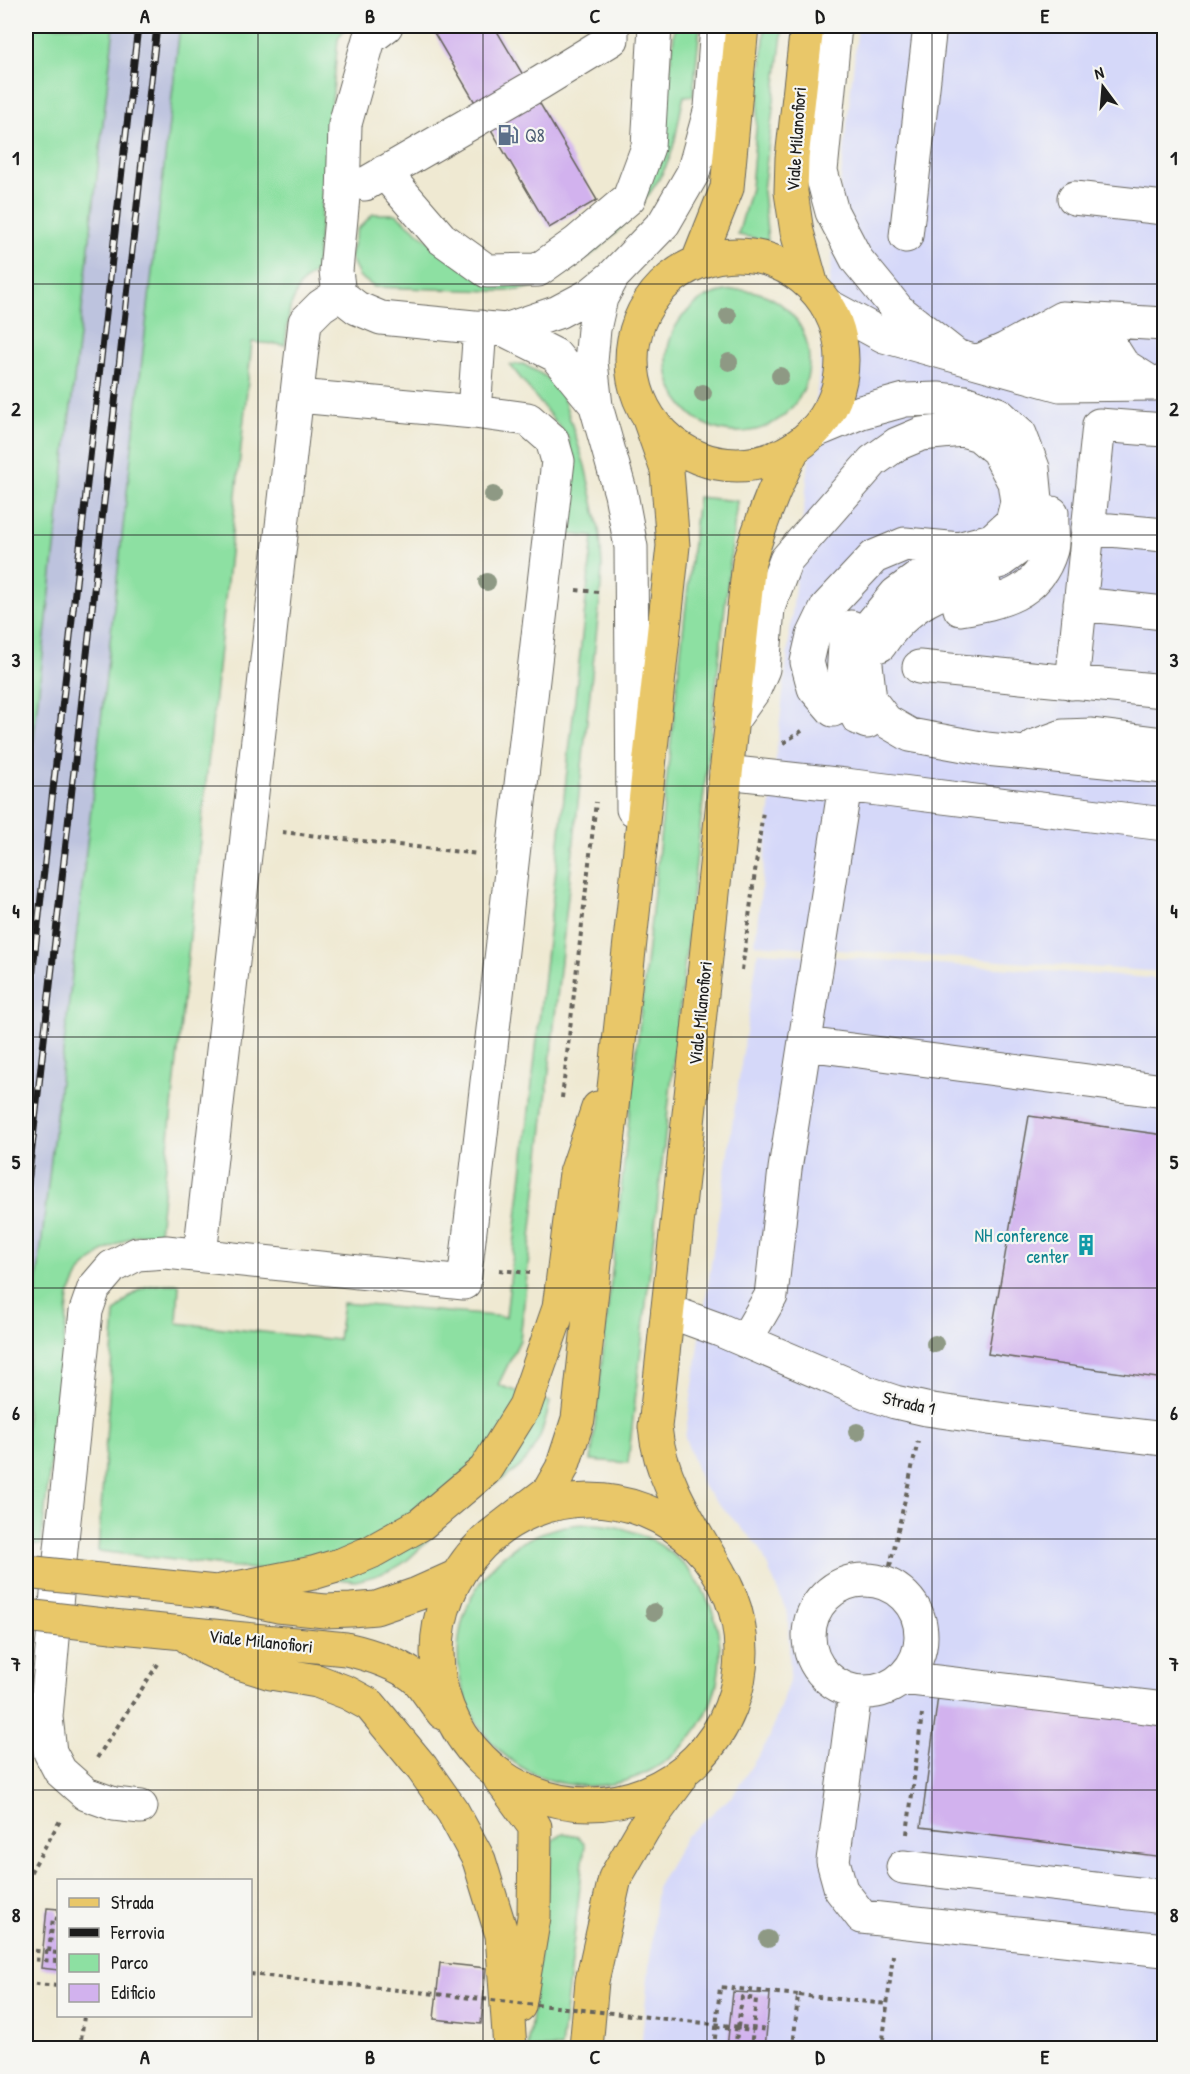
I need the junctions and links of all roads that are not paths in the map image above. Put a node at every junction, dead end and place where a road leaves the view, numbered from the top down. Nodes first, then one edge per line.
1 (386, 26) edge
2 (612, 26) edge
3 (655, 26) edge
4 (717, 26) edge
5 (742, 26) edge
6 (807, 26) edge
7 (835, 26) edge
8 (930, 26) edge
9 (384, 172) junction
10 (342, 197) junction
11 (1074, 198) dead end
12 (1164, 208) edge
13 (906, 236) dead end
14 (698, 261) junction
15 (613, 276) junction
16 (339, 294) junction
17 (820, 296) junction
18 (1113, 321) junction
19 (1164, 324) edge
20 (492, 328) junction
21 (1041, 329) junction
22 (1164, 346) edge
23 (980, 355) junction
24 (1123, 365) junction
25 (1159, 383) edge
26 (298, 396) junction
27 (596, 406) junction
28 (474, 412) junction
29 (650, 419) junction
30 (1164, 430) edge
31 (1020, 434) junction
32 (804, 440) junction
33 (1088, 528) junction
34 (1164, 536) edge
35 (960, 549) junction
36 (861, 603) junction
37 (1080, 604) junction
38 (1164, 613) edge
39 (919, 667) dead end
40 (1072, 683) junction
41 (1164, 691) edge
42 (833, 710) junction
43 (874, 714) junction
44 (731, 722) junction
45 (1164, 744) edge
46 (1019, 752) junction
47 (1164, 767) edge
48 (726, 772) junction
49 (845, 785) junction
50 (1164, 824) edge
51 (634, 903) junction
52 (806, 1044) junction
53 (618, 1047) junction
54 (1164, 1091) edge
55 (200, 1255) junction
56 (668, 1311) junction
57 (745, 1341) junction
58 (1164, 1439) edge
59 (497, 1531) junction
60 (26, 1572) edge
61 (719, 1573) junction
62 (455, 1577) junction
63 (216, 1592) junction
64 (26, 1616) edge
65 (183, 1633) junction
66 (903, 1678) junction
67 (855, 1692) junction
68 (1164, 1709) edge
69 (461, 1737) junction
70 (690, 1766) junction
71 (498, 1775) junction
72 (141, 1807) dead end
73 (903, 1867) dead end
74 (1164, 1897) edge
75 (1164, 1950) edge
76 (511, 2049) edge
77 (586, 2049) edge

1 - 10 street
2 - 9 street
3 - 9 street
4 - 15 street
5 - 14 main road
6 - 17 main road, Viale Milanofiori
7 - 23 street
8 - 13 street
9 - 10 street
10 - 16 street
11 - 12 street
14 - 17 main road
14 - 29 main road
15 - 20 street
15 - 27 street
16 - 20 street
16 - 26 street
17 - 23 street
17 - 32 main road
18 - 19 street
18 - 21 street
18 - 22 street
20 - 27 street
20 - 28 street
21 - 23 street
21 - 24 street
23 - 24 street
23 - 25 street
24 - 25 street
26 - 28 street
26 - 55 street
27 - 51 street
28 - 55 street
29 - 32 main road
29 - 51 main road
30 - 33 street
31 - 32 street
31 - 43 street
31 - 43 street
32 - 44 main road, Viale Milanofiori
33 - 34 street
33 - 37 street
35 - 36 street
35 - 42 street
35 - 44 street
36 - 42 street
36 - 43 street
37 - 38 street
37 - 40 street
39 - 40 street
40 - 41 street
42 - 43 street
43 - 46 street
44 - 48 main road, Viale Milanofiori
45 - 46 street
46 - 47 street
48 - 49 street
48 - 56 main road, Viale Milanofiori
49 - 50 street
49 - 52 street
51 - 53 main road
52 - 54 street
52 - 57 street
53 - 59 main road
53 - 63 main road
55 - 72 street
56 - 57 street, Strada 1
56 - 61 main road, Viale Milanofiori
57 - 58 street, Strada 1
59 - 61 main road
59 - 62 main road
60 - 63 main road, Viale Milanofiori, bridge
61 - 70 main road
62 - 63 main road, Viale Milanofiori
62 - 69 main road
64 - 65 main road, Viale Milanofiori, bridge
65 - 69 main road, Viale Milanofiori
65 - 76 main road
66 - 67 street
66 - 67 street
66 - 68 street
67 - 75 street
69 - 71 main road
70 - 71 main road
70 - 77 main road
71 - 76 main road
73 - 74 street

